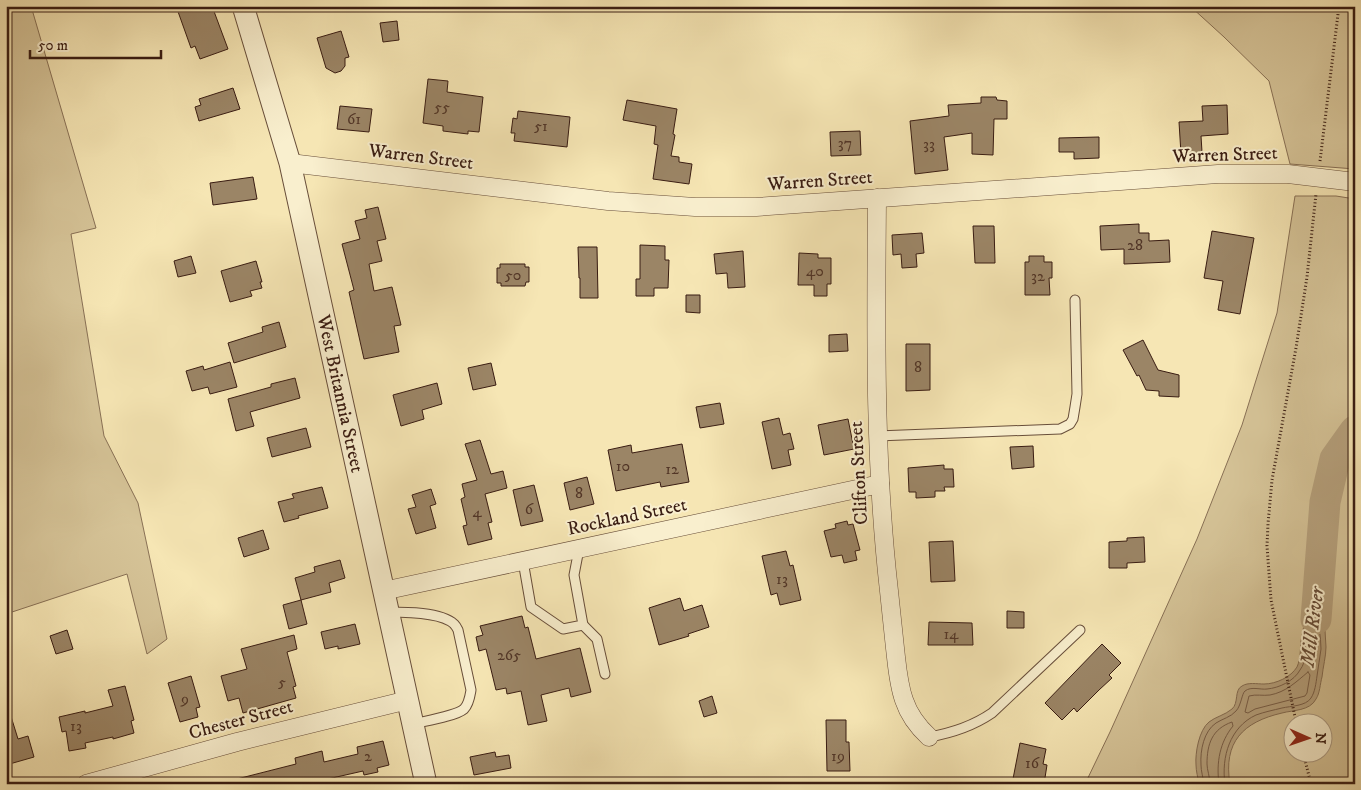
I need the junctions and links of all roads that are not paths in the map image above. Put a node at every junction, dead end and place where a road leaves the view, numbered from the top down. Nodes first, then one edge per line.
1 (243, 6) edge
2 (290, 163) junction
3 (1355, 182) edge
4 (877, 198) junction
5 (1075, 300) dead end
6 (877, 436) junction
7 (880, 484) junction
8 (579, 549) junction
9 (523, 561) junction
10 (386, 602) junction
11 (583, 625) junction
12 (1080, 630) dead end
13 (605, 674) dead end
14 (408, 700) junction
15 (413, 724) junction
16 (929, 737) joint
17 (86, 784) edge
18 (426, 784) edge

1 - 2 street, West Britannia Street
2 - 4 street, Warren Street
2 - 10 street, West Britannia Street
3 - 4 street, Warren Street
4 - 6 street, Clifton Street
5 - 6 lane
6 - 7 street, Clifton Street
7 - 8 street, Rockland Street
7 - 16 street, Clifton Street
8 - 9 street, Rockland Street
8 - 11 lane
9 - 10 street, Rockland Street
9 - 11 lane
10 - 14 street, West Britannia Street
10 - 15 lane
11 - 13 lane
12 - 16 lane
14 - 15 street, West Britannia Street
14 - 17 street, Chester Street
15 - 18 street, West Britannia Street

